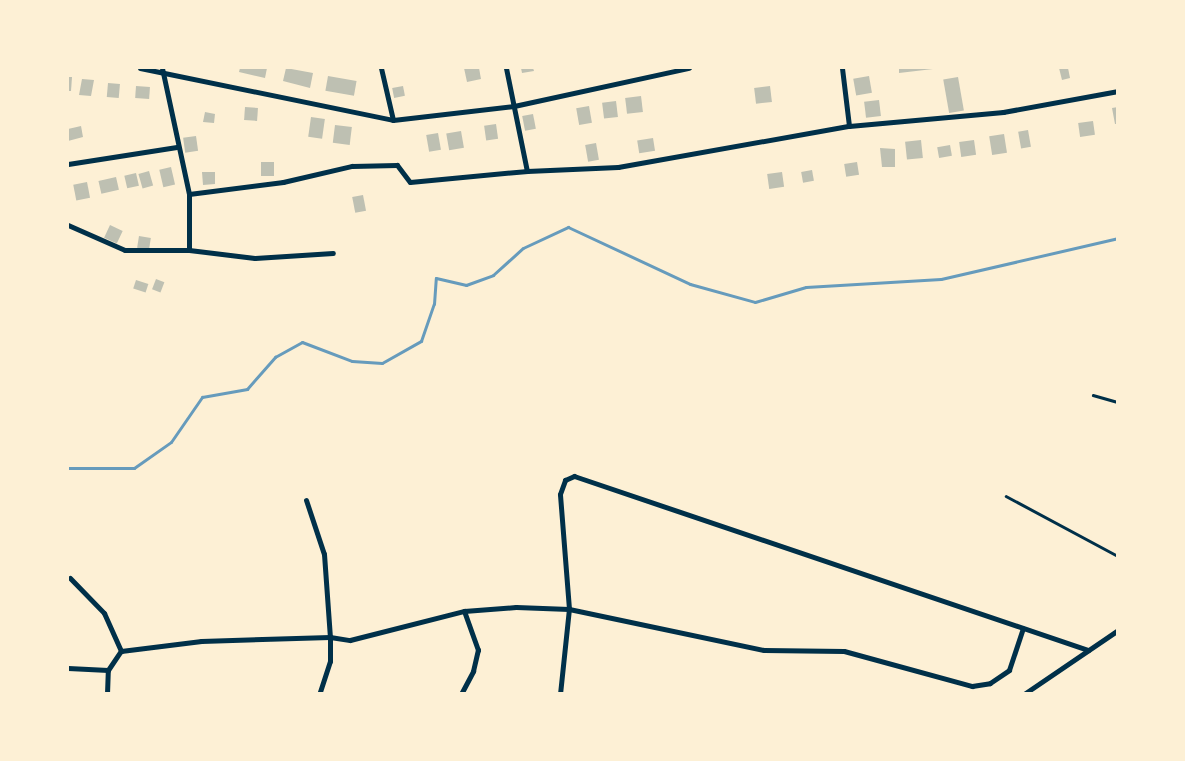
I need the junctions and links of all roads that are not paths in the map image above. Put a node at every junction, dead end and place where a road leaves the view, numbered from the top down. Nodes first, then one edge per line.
1 (140, 68) edge
2 (381, 68) edge
3 (506, 68) edge
4 (689, 68) edge
5 (842, 68) edge
6 (162, 69) edge
7 (1118, 91) edge
8 (514, 106) junction
9 (393, 120) junction
10 (849, 126) junction
11 (177, 147) junction
12 (68, 164) edge
13 (527, 171) junction
14 (189, 194) junction
15 (68, 225) edge
16 (190, 250) junction
17 (333, 253) dead end
18 (1093, 395) dead end
19 (1118, 402) edge
20 (1006, 496) dead end
21 (306, 500) dead end
22 (1118, 556) edge
23 (70, 578) dead end
24 (569, 608) junction
25 (464, 612) junction
26 (1023, 628) junction
27 (1118, 630) edge
28 (330, 637) junction
29 (1088, 650) junction
30 (121, 651) junction
31 (68, 668) edge
32 (108, 670) junction
33 (319, 693) edge
34 (107, 694) edge
35 (326, 694) edge
36 (461, 694) edge
37 (560, 694) edge
38 (1024, 694) edge

1 - 6 street
2 - 9 street
3 - 8 street
4 - 8 street
5 - 10 street
6 - 9 street
6 - 11 street
7 - 10 street
8 - 9 street
8 - 13 street
10 - 13 street
11 - 12 street
11 - 14 street
13 - 14 street
14 - 16 street
15 - 16 street
16 - 17 street
18 - 19 lane
20 - 22 lane
21 - 28 street
23 - 30 street
24 - 25 street
24 - 26 street
24 - 26 street
24 - 37 street
25 - 28 street
25 - 36 street
26 - 29 street
27 - 29 street
28 - 30 street
28 - 33 street
29 - 38 street
30 - 32 street
31 - 32 street
32 - 34 street
33 - 35 street

